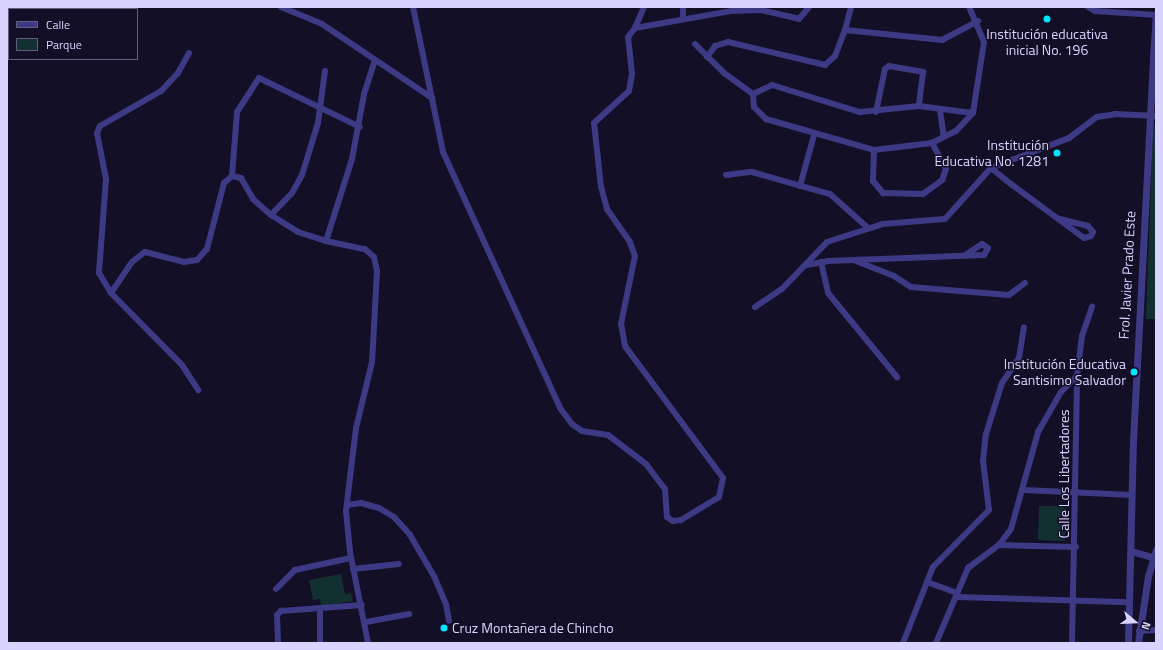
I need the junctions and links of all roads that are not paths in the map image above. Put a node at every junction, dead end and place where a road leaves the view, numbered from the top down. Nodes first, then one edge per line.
1 (281, 7) edge
2 (412, 7) edge
3 (644, 7) edge
4 (683, 7) edge
5 (809, 7) edge
6 (851, 7) edge
7 (969, 7) edge
8 (1089, 8) edge
9 (1156, 14) edge
10 (683, 18) junction
11 (978, 21) junction
12 (635, 28) junction
13 (845, 30) junction
14 (695, 44) dead end
15 (189, 53) dead end
16 (1153, 53) junction
17 (707, 56) junction
18 (375, 60) junction
19 (325, 71) dead end
20 (1156, 90) edge
21 (753, 94) junction
22 (432, 98) junction
23 (918, 106) junction
24 (320, 110) junction
25 (940, 110) junction
26 (876, 112) junction
27 (973, 113) junction
28 (1148, 115) junction
29 (1156, 116) edge
30 (360, 127) junction
31 (814, 135) junction
32 (944, 137) junction
33 (932, 143) junction
34 (874, 150) junction
35 (991, 168) junction
36 (726, 175) dead end
37 (232, 176) junction
38 (800, 186) junction
39 (271, 215) junction
40 (1059, 220) junction
41 (868, 228) junction
42 (326, 241) junction
43 (965, 255) dead end
44 (855, 260) junction
45 (821, 262) junction
46 (805, 265) junction
47 (1025, 283) dead end
48 (111, 293) junction
49 (755, 307) dead end
50 (1092, 307) dead end
51 (1024, 327) dead end
52 (1077, 376) junction
53 (897, 377) dead end
54 (198, 390) dead end
55 (1024, 490) junction
56 (1077, 494) junction
57 (1132, 495) junction
58 (347, 505) junction
59 (999, 545) junction
60 (1076, 547) junction
61 (1156, 549) edge
62 (1131, 551) junction
63 (1152, 557) junction
64 (351, 558) junction
65 (399, 564) dead end
66 (353, 569) junction
67 (927, 582) junction
68 (276, 589) dead end
69 (957, 595) junction
70 (1074, 601) junction
71 (1130, 602) junction
72 (362, 604) junction
73 (320, 610) junction
74 (409, 614) dead end
75 (366, 622) junction
76 (449, 622) dead end
77 (1156, 630) edge
78 (1139, 631) junction
79 (278, 643) edge
80 (320, 643) edge
81 (368, 643) edge
82 (903, 643) edge
83 (936, 643) edge
84 (1072, 643) edge
85 (1128, 643) edge
86 (1138, 643) edge

1 - 18 street
2 - 22 street
3 - 12 street
4 - 10 street
5 - 10 street
6 - 13 street
7 - 11 street
8 - 9 street
9 - 16 street
10 - 12 street
11 - 13 street
11 - 27 street
12 - 22 street
13 - 17 street
14 - 17 street
15 - 48 street
16 - 20 street
16 - 28 street, Frol. Javier Prado Este
17 - 21 street
18 - 22 street
18 - 30 street
19 - 24 street
21 - 26 street
21 - 31 street
23 - 25 street
23 - 26 street
23 - 26 street
24 - 30 street
24 - 37 street
24 - 39 street
25 - 27 street
25 - 32 street
27 - 32 street
28 - 29 street
28 - 35 street
28 - 57 street, Frol. Javier Prado Este
30 - 42 street
31 - 34 street
31 - 38 street
32 - 33 street
33 - 34 street
33 - 34 street
35 - 40 street
35 - 41 street
36 - 38 street
37 - 39 street
37 - 48 street
38 - 41 street
39 - 42 street
40 - 40 street
41 - 46 street
42 - 58 street
43 - 44 street
44 - 45 street
44 - 47 street
45 - 46 street
45 - 53 street
46 - 49 street
48 - 54 street
50 - 52 street, Calle Los Libertadores
51 - 67 street
52 - 55 street
52 - 56 street, Calle Los Libertadores
55 - 56 street
55 - 59 street
56 - 57 street
56 - 60 street, Calle Los Libertadores
57 - 62 street, Frol. Javier Prado Este
58 - 64 street
58 - 76 street
59 - 60 street
59 - 69 street
60 - 70 street, Calle Los Libertadores
61 - 63 street
62 - 63 street
62 - 71 street, Frol. Javier Prado Este
63 - 78 street
64 - 66 street
64 - 68 street
65 - 66 street
66 - 72 street
67 - 69 street
67 - 82 street
69 - 70 street
69 - 83 street
70 - 71 street
70 - 84 street, Calle Los Libertadores
71 - 85 street, Frol. Javier Prado Este
72 - 73 street
72 - 75 street
73 - 79 street
73 - 80 street
74 - 75 street
75 - 81 street
77 - 78 street
78 - 86 street

